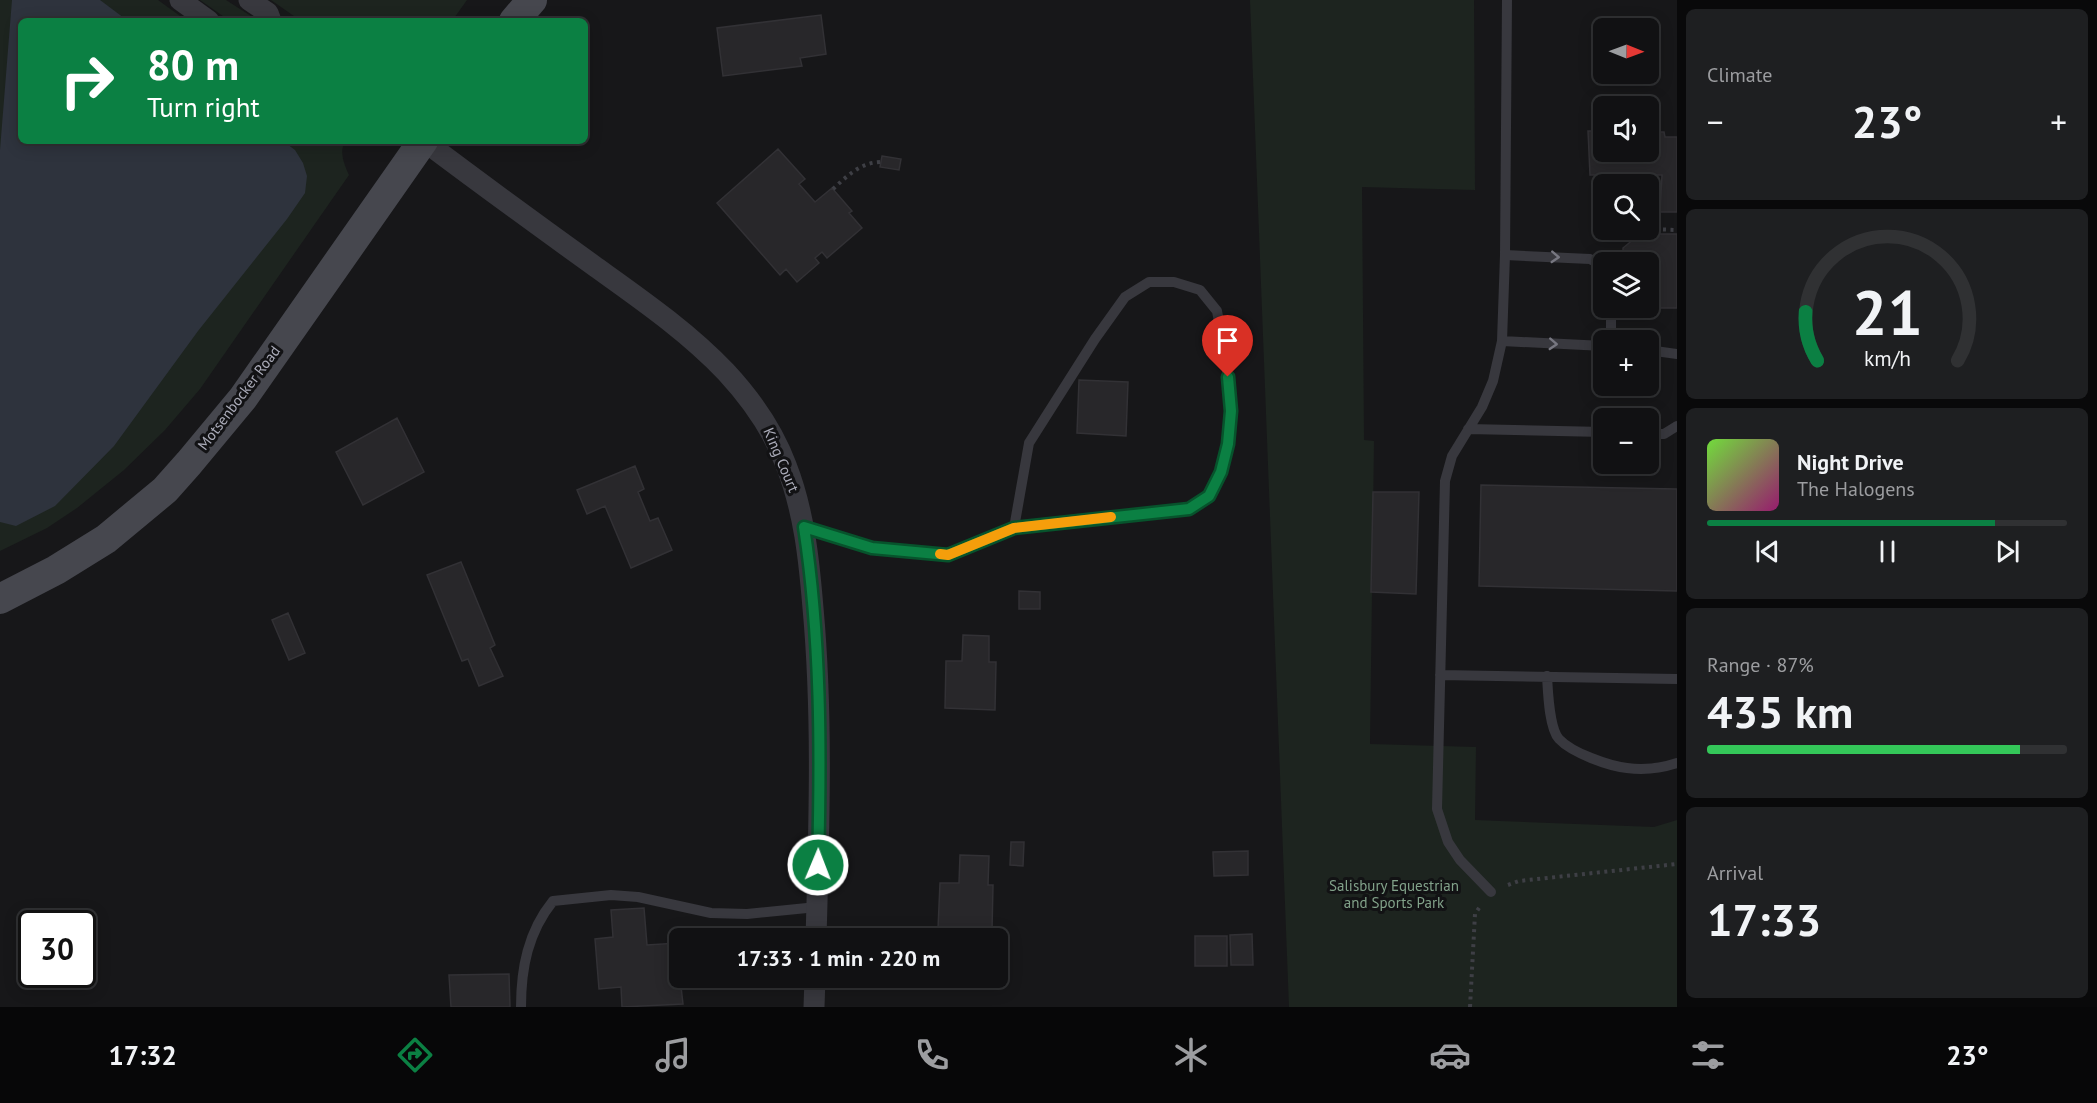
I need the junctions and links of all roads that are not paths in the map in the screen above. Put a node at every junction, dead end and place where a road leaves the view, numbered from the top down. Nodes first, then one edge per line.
1 (180, 0) edge
2 (249, 0) edge
3 (532, 0) edge
4 (1507, 0) edge
5 (205, 18) edge
6 (270, 18) edge
7 (517, 18) edge
8 (422, 144) edge
9 (428, 144) edge
10 (1505, 255) junction
11 (1593, 261) edge
12 (1502, 341) junction
13 (1593, 345) edge
14 (1659, 352) edge
15 (1677, 354) edge
16 (1677, 426) edge
17 (1468, 429) junction
18 (1593, 432) edge
19 (1659, 434) edge
20 (804, 527) junction
21 (1014, 528) junction
22 (0, 599) edge
23 (1440, 675) junction
24 (1547, 676) junction
25 (1677, 679) edge
26 (1677, 763) edge
27 (1491, 892) road end
28 (817, 908) junction
29 (816, 928) edge
30 (815, 988) edge
31 (521, 1007) edge
32 (814, 1007) edge

1 - 5 street
2 - 6 street
3 - 7 main road
4 - 10 lane
8 - 22 main road, Motsenbocker Road
9 - 20 street, King Court
10 -> 11 lane
10 - 12 lane
12 -> 13 lane
12 - 17 lane
14 - 15 lane
16 - 19 lane
17 - 18 lane
17 - 23 lane
20 - 21 lane
20 - 28 street, King Court
21 - 21 lane
23 - 24 lane
23 - 27 lane
24 - 25 lane
24 - 26 lane
28 - 29 street, King Court
28 - 31 lane
30 - 32 street

